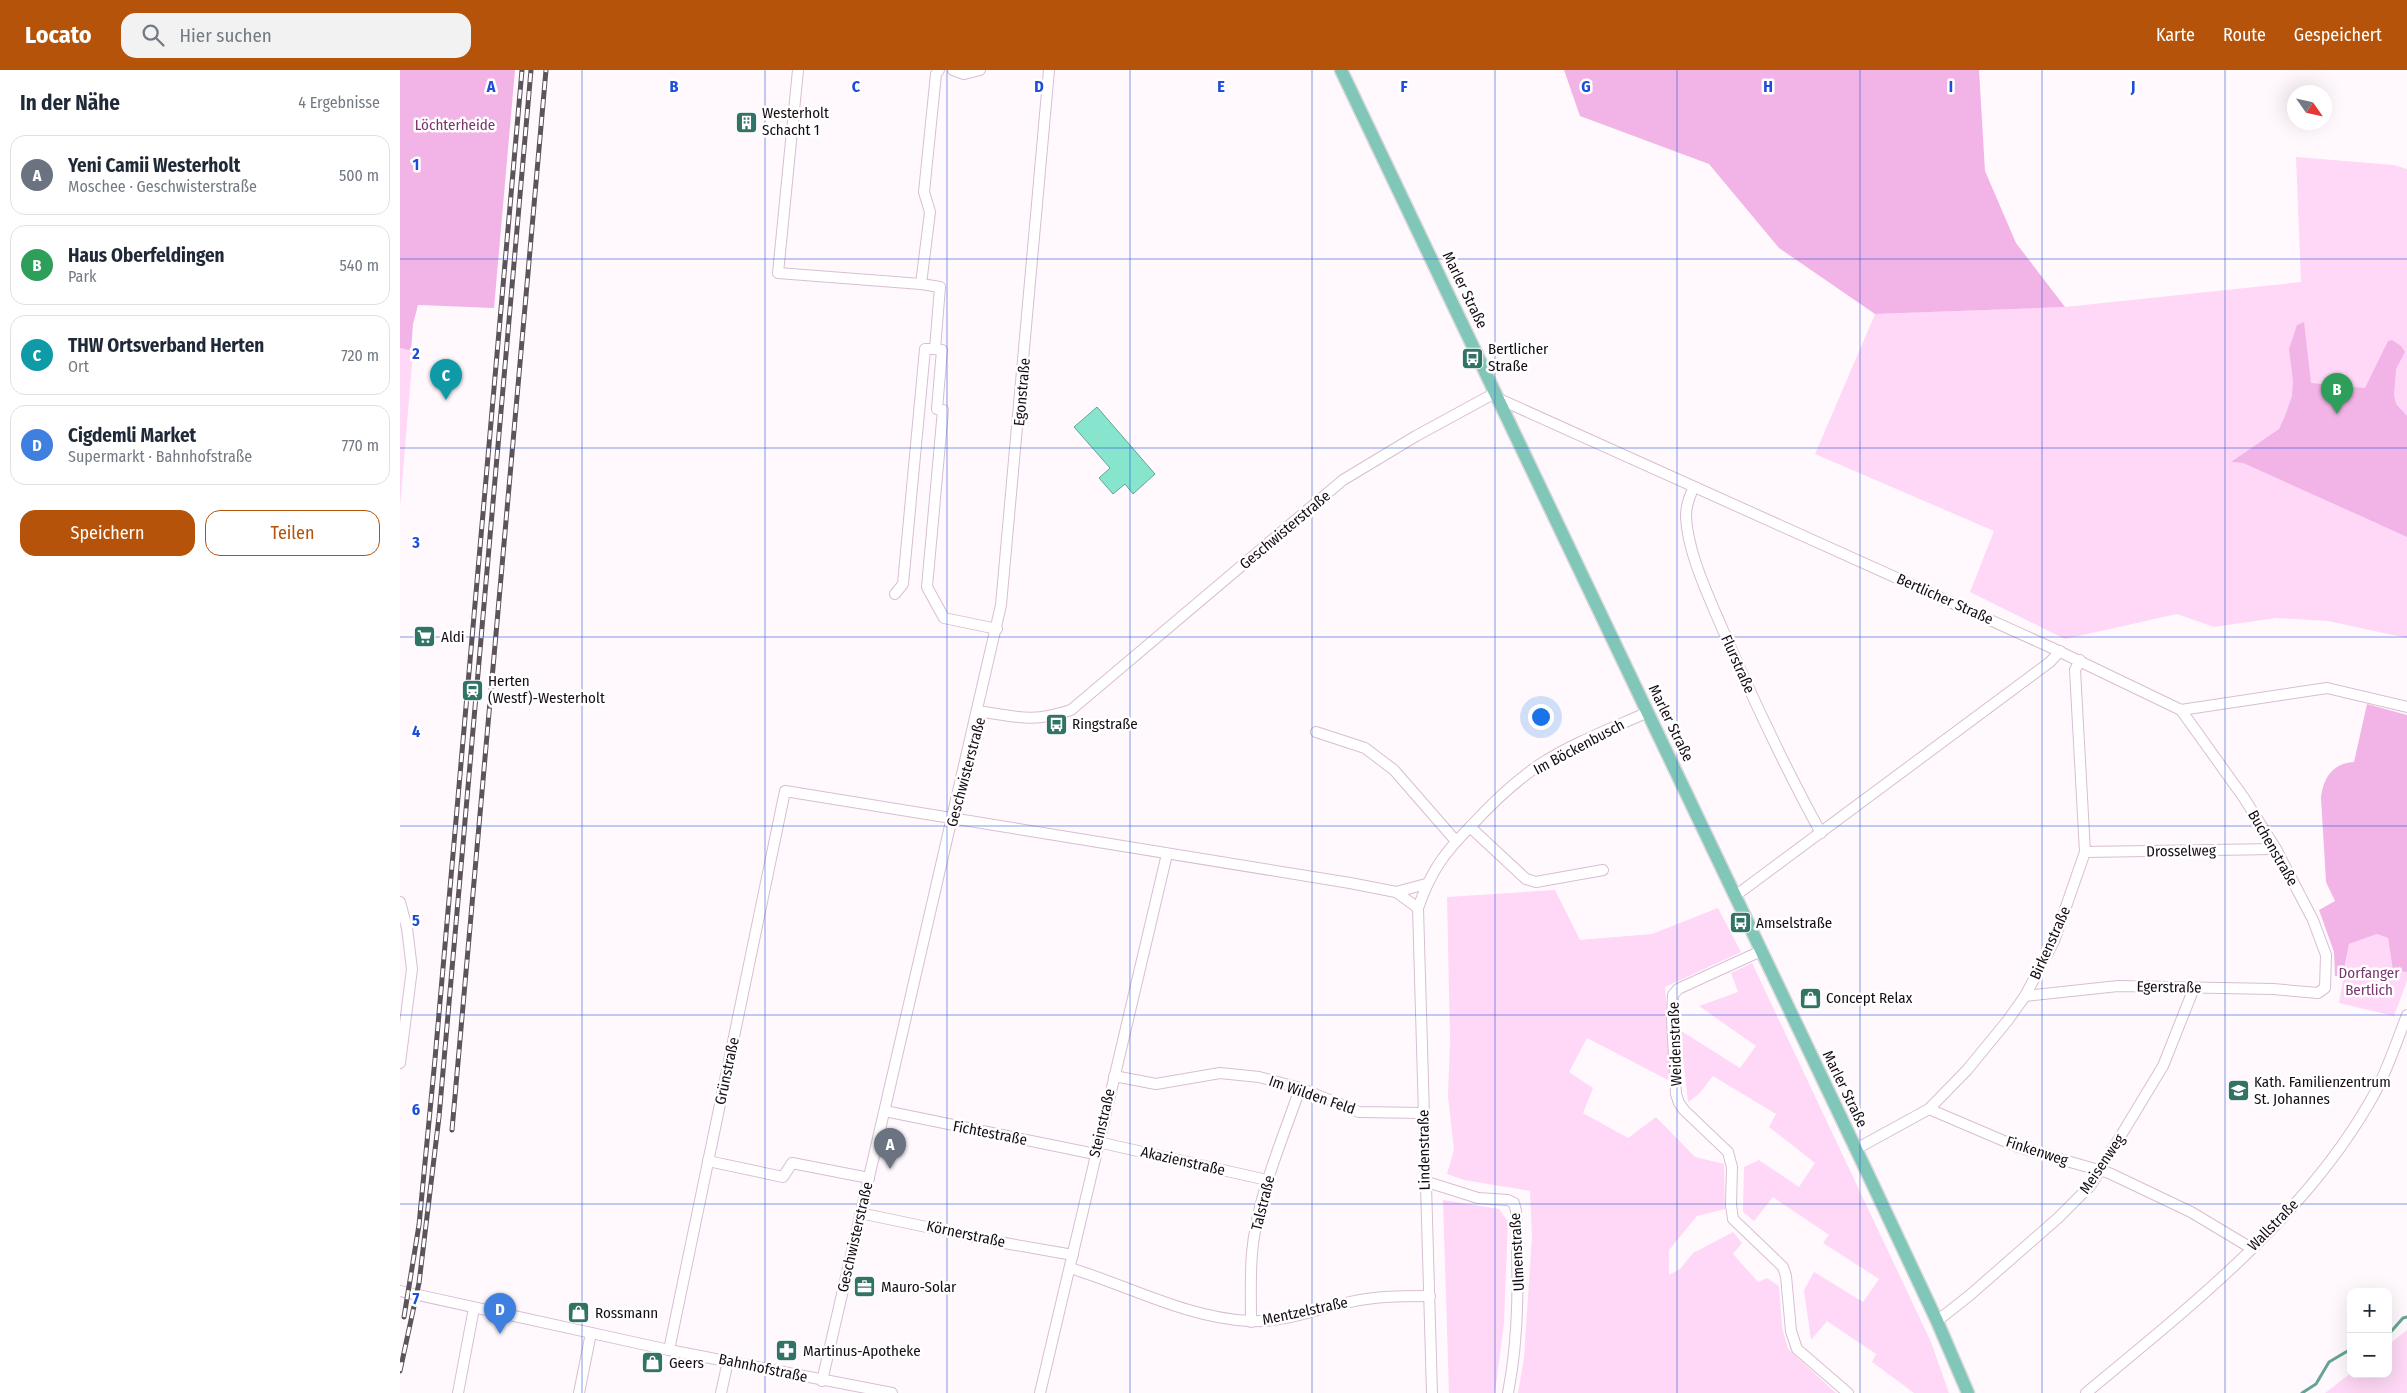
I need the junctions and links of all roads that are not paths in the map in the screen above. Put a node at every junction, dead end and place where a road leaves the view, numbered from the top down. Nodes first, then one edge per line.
1 (798, 70) edge
2 (939, 70) edge
3 (952, 70) edge
4 (980, 70) edge
5 (1049, 70) edge
6 (1341, 70) edge
7 (921, 284) junction
8 (935, 349) junction
9 (1496, 395) junction
10 (1694, 487) junction
11 (895, 594) dead end
12 (997, 629) junction
13 (2060, 651) junction
14 (2080, 660) junction
15 (2407, 707) edge
16 (2181, 710) junction
17 (978, 711) junction
18 (1648, 712) junction
19 (1316, 732) dead end
20 (953, 819) junction
21 (1470, 827) junction
22 (1821, 833) junction
23 (1455, 840) junction
24 (2276, 849) junction
25 (2085, 852) junction
26 (1167, 854) junction
27 (1603, 870) dead end
28 (1426, 884) junction
29 (1396, 892) junction
30 (1735, 896) junction
31 (400, 902) edge
32 (1418, 908) junction
33 (1761, 950) junction
34 (2194, 988) junction
35 (2313, 992) joint
36 (2025, 996) junction
37 (2407, 1015) edge
38 (400, 1063) edge
39 (1114, 1076) junction
40 (1300, 1088) junction
41 (1929, 1109) junction
42 (885, 1111) junction
43 (1423, 1113) junction
44 (1098, 1142) junction
45 (1856, 1149) junction
46 (1095, 1154) junction
47 (708, 1162) junction
48 (2099, 1171) junction
49 (868, 1178) junction
50 (1268, 1180) junction
51 (1424, 1181) junction
52 (860, 1213) junction
53 (2251, 1248) junction
54 (1073, 1255) junction
55 (1070, 1268) junction
56 (400, 1291) edge
57 (1430, 1296) junction
58 (474, 1308) junction
59 (1937, 1321) junction
60 (1250, 1322) junction
61 (591, 1333) junction
62 (669, 1350) junction
63 (728, 1361) junction
64 (822, 1381) junction
65 (458, 1393) edge
66 (579, 1393) edge
67 (721, 1393) edge
68 (892, 1393) edge
69 (1040, 1393) edge
70 (1432, 1393) edge
71 (1508, 1393) edge
72 (1848, 1393) edge
73 (1968, 1393) edge
74 (2086, 1393) edge

1 - 7 street
2 - 7 street
3 - 4 street
5 - 12 street, Egonstraße
6 - 9 main road, Marler Straße
7 - 8 street
8 - 11 street
8 - 12 street
9 - 10 street, Bertlicher Straße
9 - 17 street, Geschwisterstraße
9 - 18 main road, Marler Straße
10 - 13 street, Bertlicher Straße
10 - 22 street, Flurstraße
12 - 17 street, Egonstraße
13 - 14 street, Bertlicher Straße
13 - 22 street
14 - 16 street, Bertlicher Straße
14 - 25 street, Birkenstraße
15 - 16 street
16 - 24 street, Buchenstraße
17 - 20 street, Geschwisterstraße
18 - 21 street, Im Böckenbusch
18 - 30 main road, Marler Straße
19 - 23 street
20 - 26 street
20 - 42 street, Geschwisterstraße
20 - 47 street, Grünstraße
21 - 23 street, Im Böckenbusch
21 - 27 street
22 - 30 street
23 - 28 street, Im Böckenbusch
24 - 25 street, Drosselweg
24 - 35 street, Buchenstraße
25 - 36 street, Birkenstraße
26 - 29 street
26 - 39 street, Steinstraße
28 - 29 street
28 - 32 street, Im Böckenbusch
29 - 32 street
30 - 33 main road, Marler Straße
31 - 38 street
32 - 43 street, Lindenstraße
33 - 45 main road, Marler Straße
33 - 72 street, Weidenstraße
34 - 35 street, Egerstraße
34 - 36 street, Egerstraße
34 - 48 street, Meisenweg
36 - 41 street, Birkenstraße
37 - 53 street, Wallstraße
39 - 40 street, Im Wilden Feld
39 - 44 street, Steinstraße
40 - 43 street, Im Wilden Feld
40 - 50 street, Talstraße
41 - 45 street, Birkenstraße
41 - 48 street, Finkenweg
42 - 46 street, Fichtestraße
42 - 49 street, Geschwisterstraße
43 - 51 street, Lindenstraße
44 - 46 street, Steinstraße
44 - 50 street, Akazienstraße
45 - 59 main road, Marler Straße
46 - 54 street, Steinstraße
47 - 49 street
47 - 62 street, Grünstraße
48 - 53 street, Finkenweg
48 - 59 street, Meisenweg
49 - 52 street, Geschwisterstraße
50 - 60 street, Talstraße
51 - 57 street, Lindenstraße
51 - 71 street, Ulmenstraße
52 - 54 street, Körnerstraße
52 - 64 street, Geschwisterstraße
53 - 74 street, Wallstraße
54 - 55 street, Steinstraße
55 - 60 street, Mentzelstraße
55 - 69 street, Steinstraße
56 - 58 street, Bahnhofstraße
57 - 60 street, Mentzelstraße
57 - 70 street, Lindenstraße
58 - 61 street, Bahnhofstraße
58 - 65 street
59 - 73 main road, Marler Straße
61 - 62 street, Bahnhofstraße
61 - 66 street
62 - 63 street, Bahnhofstraße
63 - 64 street, Bahnhofstraße
63 - 67 street
64 - 68 street, Bahnhofstraße

